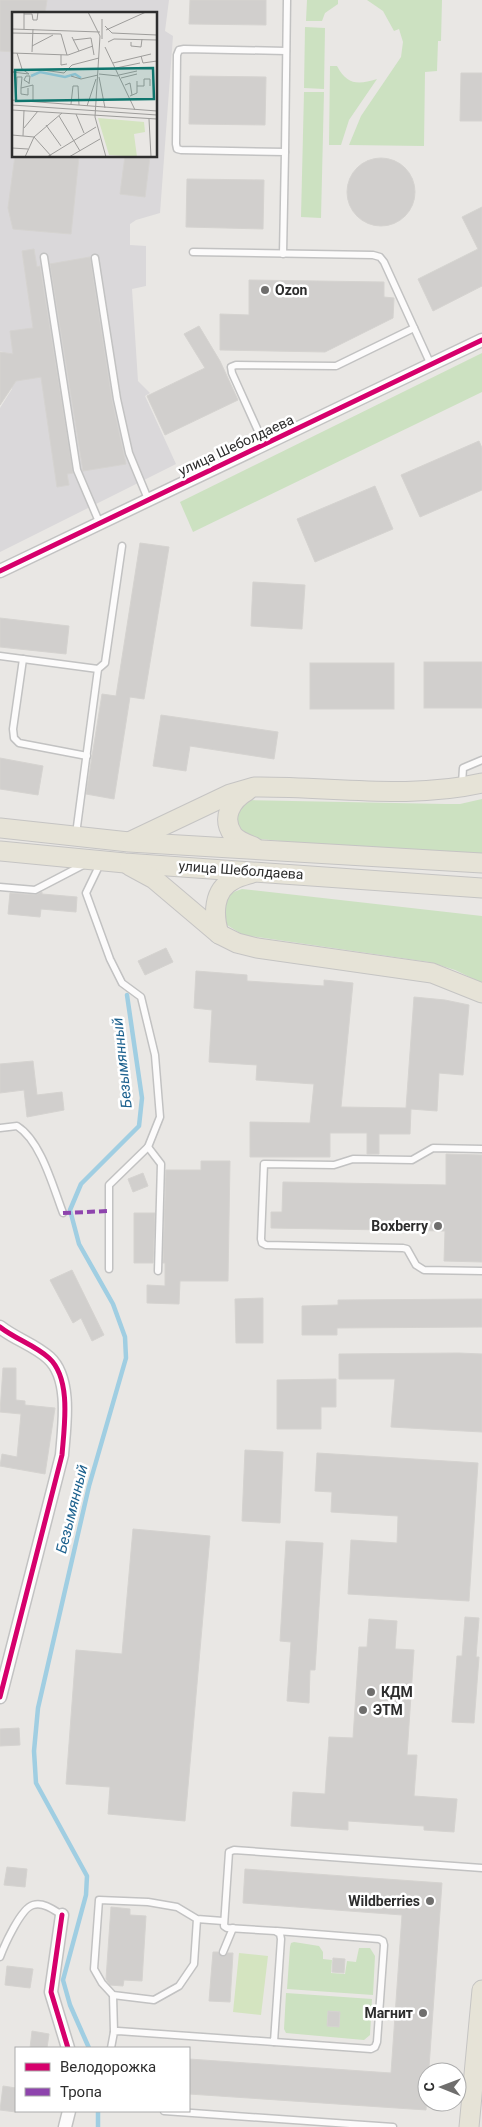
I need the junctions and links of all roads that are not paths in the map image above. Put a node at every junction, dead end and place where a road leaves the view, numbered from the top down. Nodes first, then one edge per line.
1 (287, 0) edge
2 (286, 50) junction
3 (285, 152) junction
4 (192, 252) dead end
5 (283, 254) junction
6 (44, 257) dead end
7 (95, 258) dead end
8 (414, 328) junction
9 (482, 340) edge
10 (431, 365) junction
11 (264, 444) junction
12 (148, 500) junction
13 (100, 524) junction
14 (122, 546) dead end
15 (0, 571) edge
16 (0, 656) edge
17 (23, 659) junction
18 (98, 669) junction
19 (86, 756) junction
20 (482, 760) edge
21 (482, 783) edge
22 (254, 787) junction
23 (461, 788) junction
24 (0, 828) edge
25 (76, 836) junction
26 (128, 842) junction
27 (260, 849) junction
28 (0, 851) edge
29 (97, 860) junction
30 (125, 863) junction
31 (482, 864) edge
32 (258, 871) junction
33 (0, 887) edge
34 (482, 888) edge
35 (219, 934) junction
36 (482, 993) edge
37 (0, 1128) edge
38 (148, 1147) junction
39 (482, 1149) edge
40 (63, 1213) dead end
41 (109, 1268) dead end
42 (158, 1271) dead end
43 (482, 1271) edge
44 (0, 1326) edge
45 (0, 1697) edge
46 (482, 1868) edge
47 (62, 1915) joint
48 (198, 1919) junction
49 (223, 1921) junction
50 (233, 1928) junction
51 (275, 1931) junction
52 (223, 1952) dead end
53 (0, 1957) edge
54 (482, 1990) edge
55 (113, 1996) junction
56 (114, 2032) junction
57 (274, 2042) junction
58 (68, 2047) edge
59 (111, 2047) edge
60 (69, 2112) edge
61 (178, 2112) edge
62 (65, 2127) edge
63 (393, 2127) edge
64 (469, 2127) edge

1 - 2 lane
2 - 3 lane
2 - 3 lane
3 - 5 lane
4 - 5 lane
5 - 8 lane
6 - 13 lane
7 - 12 lane
8 - 10 lane
8 - 11 lane
9 - 10 street, улица Шеболдаева
10 - 11 street, улица Шеболдаева
11 - 12 street, улица Шеболдаева
12 - 13 street, улица Шеболдаева
13 - 15 street, улица Шеболдаева
14 - 18 lane
16 - 17 lane
17 - 18 lane
17 - 19 lane
18 - 19 lane
19 - 25 lane
20 - 23 lane
21 - 23 main road
22 - 23 main road
22 - 26 main road
22 - 27 main road
24 - 25 main road, улица Шеболдаева
25 - 26 main road, улица Шеболдаева
26 - 27 main road, улица Шеболдаева
27 - 31 main road, улица Шеболдаева
28 - 29 main road, улица Шеболдаева
29 - 30 main road, улица Шеболдаева
29 - 33 lane
29 - 38 lane
30 - 32 main road, улица Шеболдаева
30 - 35 main road
32 - 34 main road, улица Шеболдаева
32 - 35 main road
35 - 36 main road
37 - 40 lane
38 - 41 lane
38 - 42 lane
39 - 43 lane
44 - 45 street
46 - 49 lane
47 - 53 lane
47 - 58 street
48 - 49 lane
48 - 55 lane
48 - 55 lane
49 - 50 lane
50 - 51 lane
50 - 52 lane
51 - 57 lane
51 - 57 lane
54 - 64 main road
55 - 56 lane
56 - 57 lane
56 - 59 lane
60 - 62 street
61 - 63 lane

